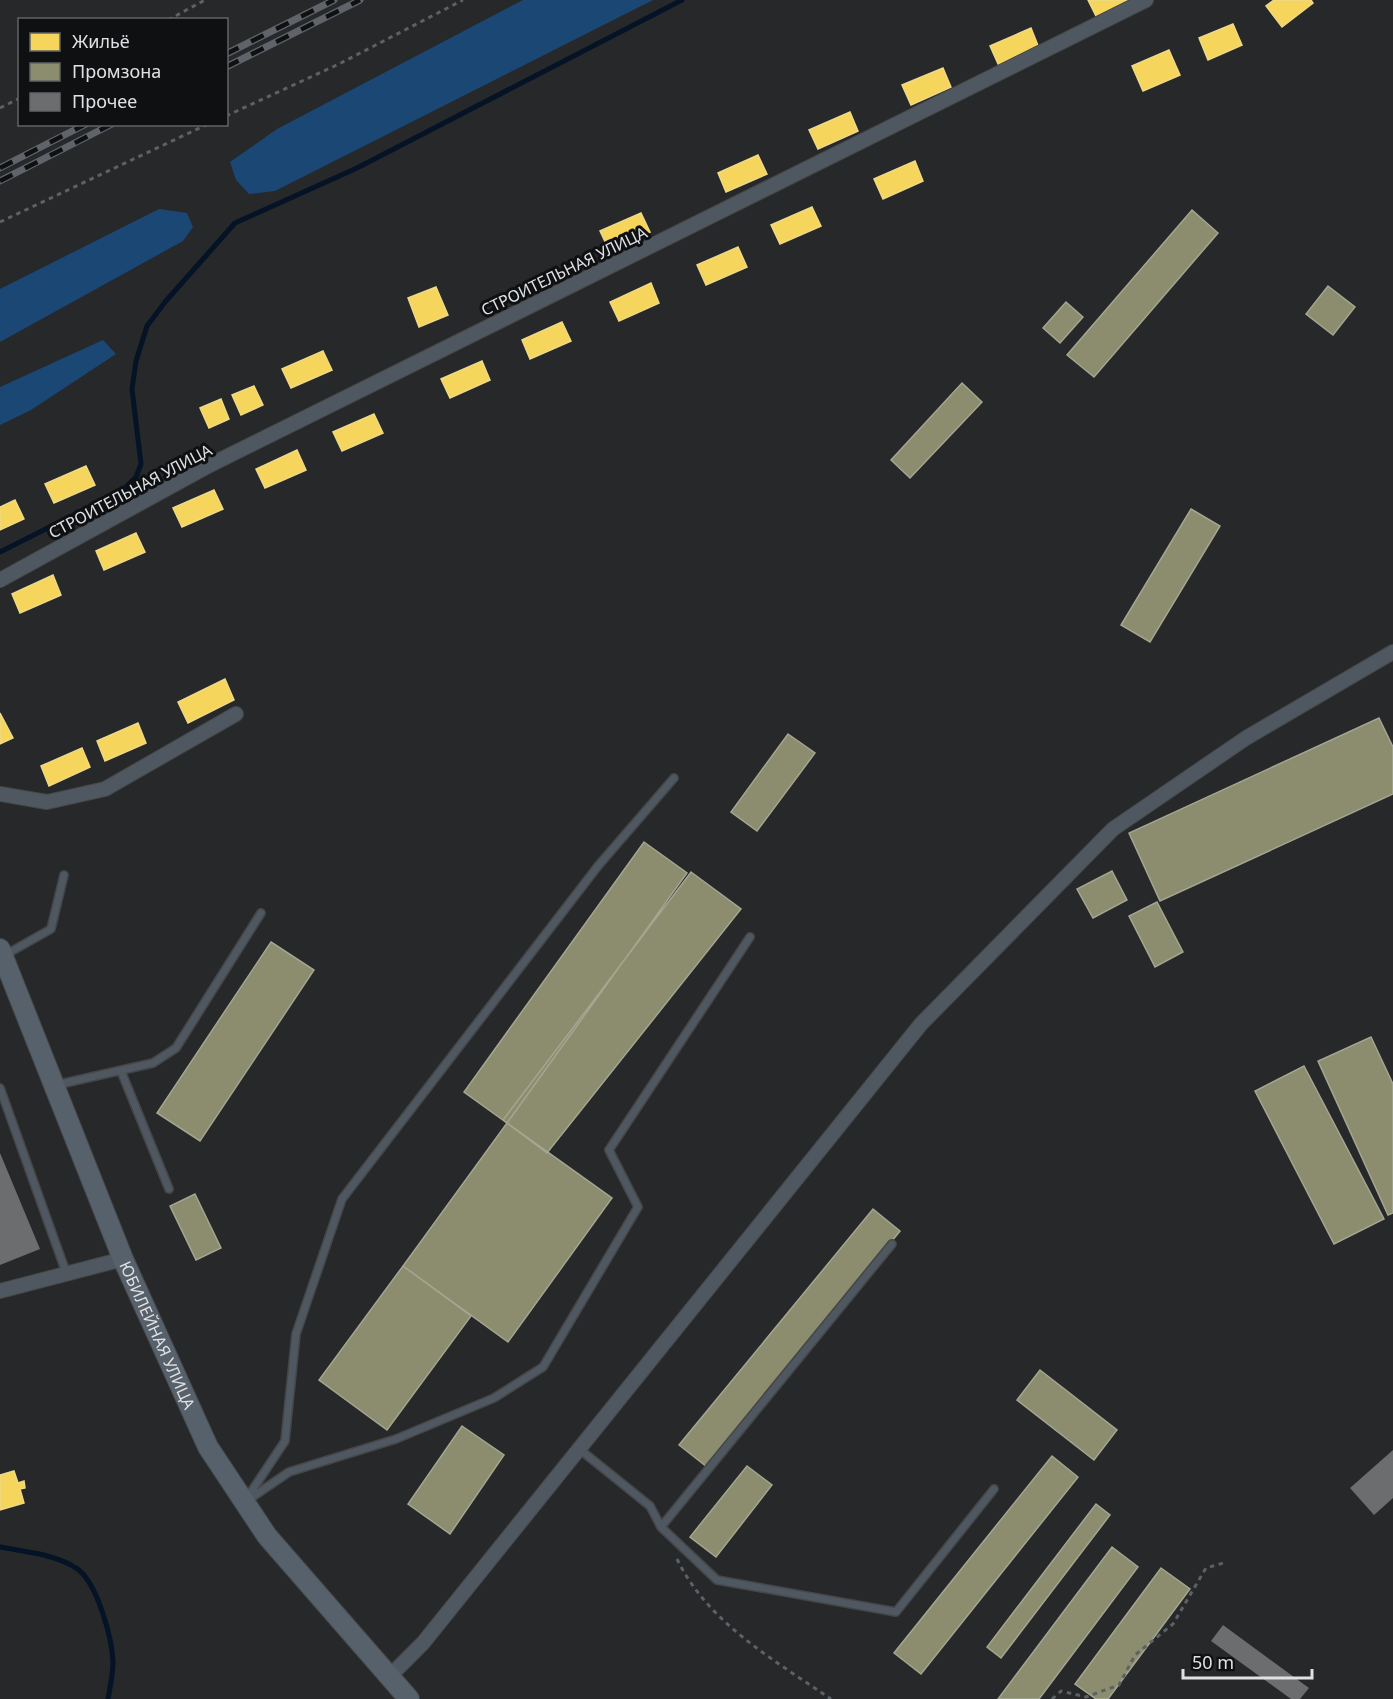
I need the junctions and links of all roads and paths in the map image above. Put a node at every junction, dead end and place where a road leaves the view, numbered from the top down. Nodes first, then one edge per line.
1 (205, 0) edge
2 (464, 0) edge
3 (1146, 0) edge
4 (172, 18) edge
5 (18, 99) edge
6 (0, 108) edge
7 (228, 115) edge
8 (204, 126) edge
9 (0, 222) edge
10 (0, 580) edge
11 (1393, 652) edge
12 (236, 714) dead end
13 (674, 778) dead end
14 (0, 794) edge
15 (64, 875) dead end
16 (261, 913) dead end
17 (750, 937) dead end
18 (1, 954) edge
19 (121, 1071) junction
20 (54, 1085) junction
21 (0, 1088) edge
22 (169, 1189) dead end
23 (892, 1244) dead end
24 (123, 1259) junction
25 (67, 1275) junction
26 (0, 1291) edge
27 (578, 1448) junction
28 (994, 1489) dead end
29 (244, 1503) junction
30 (661, 1527) junction
31 (676, 1559) dead end
32 (1227, 1562) dead end
33 (389, 1677) junction
34 (1087, 1698) edge
35 (409, 1699) edge
36 (831, 1699) edge
37 (1052, 1699) edge

1 - 4 path
2 - 7 path
3 - 10 street, СТРОИТЕЛЬНАЯ УЛИЦА
5 - 6 path
8 - 9 path
11 - 27 street
12 - 14 street
13 - 29 lane
15 - 18 lane
16 - 19 lane
17 - 29 lane
18 - 20 main road, ЮБИЛЕЙНАЯ УЛИЦА
19 - 20 lane
19 - 22 lane
20 - 24 main road, ЮБИЛЕЙНАЯ УЛИЦА
21 - 25 lane
23 - 30 lane
24 - 25 street
24 - 29 main road, ЮБИЛЕЙНАЯ УЛИЦА
25 - 26 street
27 - 30 lane
27 - 33 street
28 - 30 lane
29 - 33 main road, ЮБИЛЕЙНАЯ УЛИЦА
31 - 36 path
32 - 34 path
33 - 35 main road, ЮБИЛЕЙНАЯ УЛИЦА
34 - 37 path

